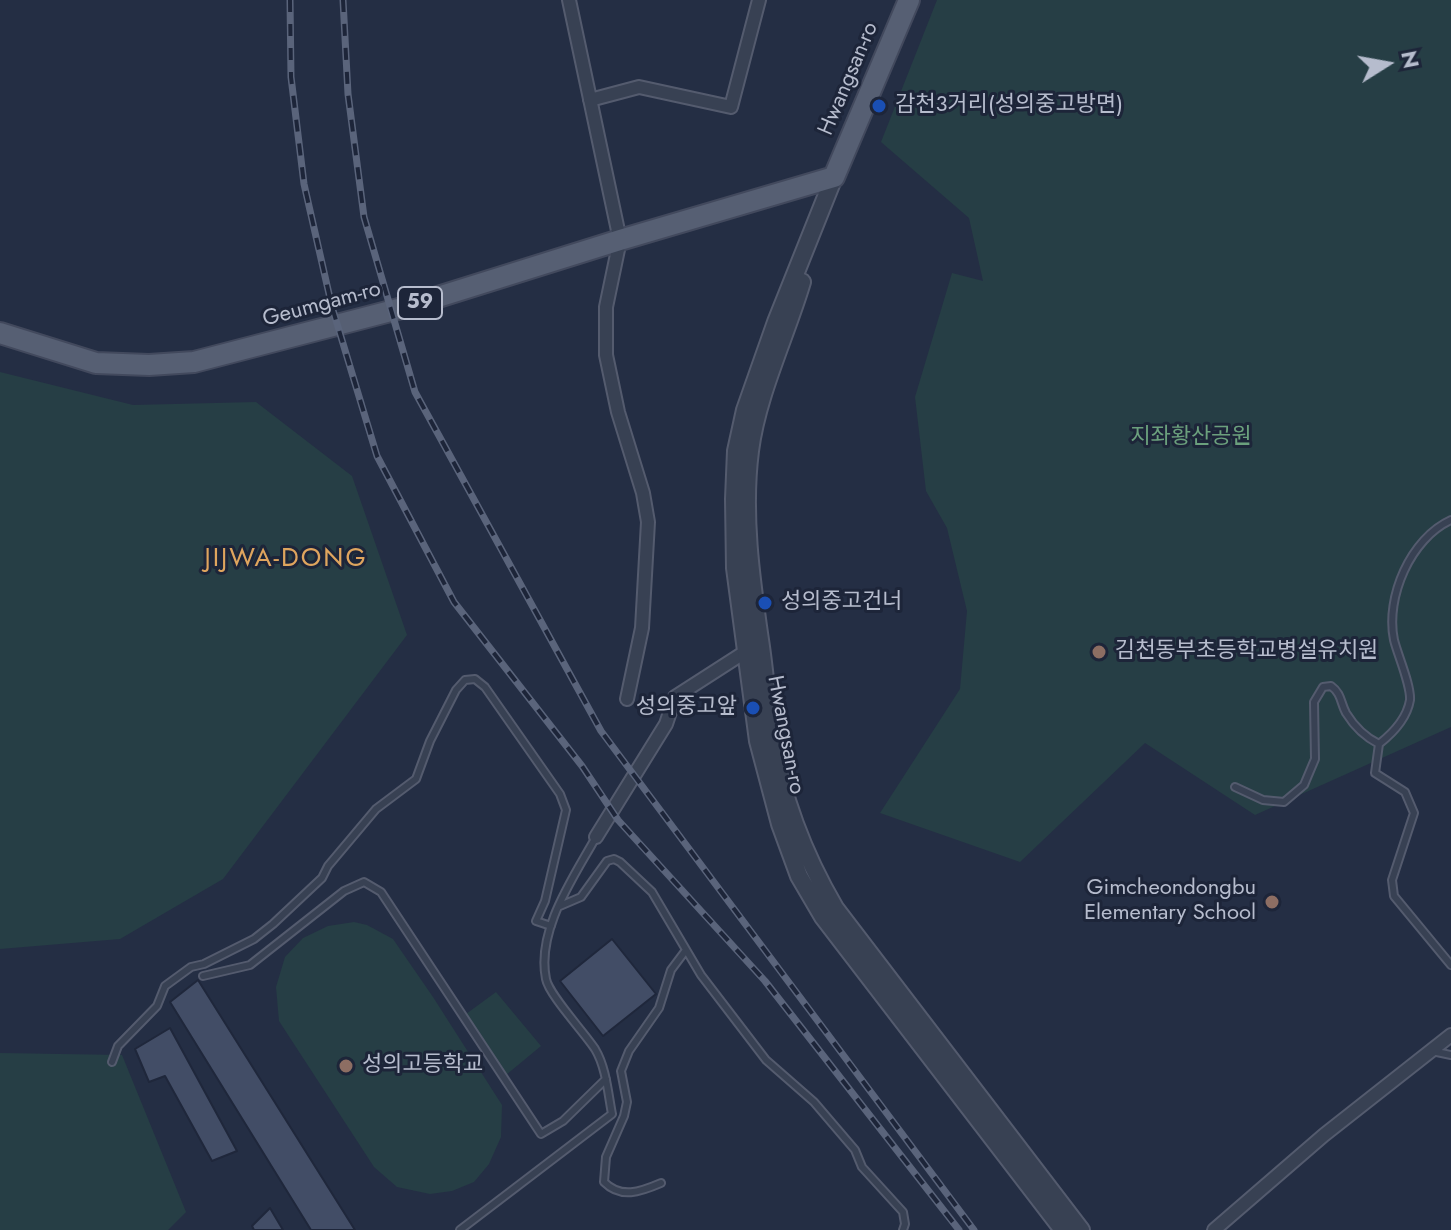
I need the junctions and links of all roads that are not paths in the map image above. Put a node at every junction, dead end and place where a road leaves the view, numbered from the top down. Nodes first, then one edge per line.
1 (569, 0) edge
2 (759, 0) edge
3 (909, 0) edge
4 (590, 100) junction
5 (834, 177) junction
6 (620, 240) junction
7 (0, 333) edge
8 (1451, 520) edge
9 (745, 652) junction
10 (627, 699) dead end
11 (1379, 744) junction
12 (1235, 787) dead end
13 (596, 837) joint
14 (560, 906) junction
15 (551, 926) junction
16 (686, 950) junction
17 (1451, 965) edge
18 (203, 976) dead end
19 (1451, 1035) edge
20 (1432, 1051) junction
21 (1451, 1055) edge
22 (112, 1062) dead end
23 (606, 1079) junction
24 (661, 1183) dead end
25 (460, 1230) edge
26 (903, 1230) edge
27 (1063, 1230) edge
28 (1081, 1230) edge
29 (1214, 1230) edge

1 - 4 street
2 - 4 street
3 - 5 main road, Hwangsan-ro
4 - 6 street
5 - 6 main road, Geumgam-ro / 59
5 - 9 street, Hwangsan-ro
5 - 28 street, Hwangsan-ro
6 - 7 main road, Geumgam-ro / 59
6 - 10 street
8 - 11 lane
9 - 13 street
9 - 27 street, Hwangsan-ro
11 - 12 lane
11 - 17 lane
13 - 14 lane
14 - 15 lane
14 - 16 lane
15 - 22 lane
15 - 23 lane
16 - 24 lane
16 - 26 lane
18 - 23 lane
19 - 20 street
20 - 21 lane
20 - 29 street
23 - 25 lane

